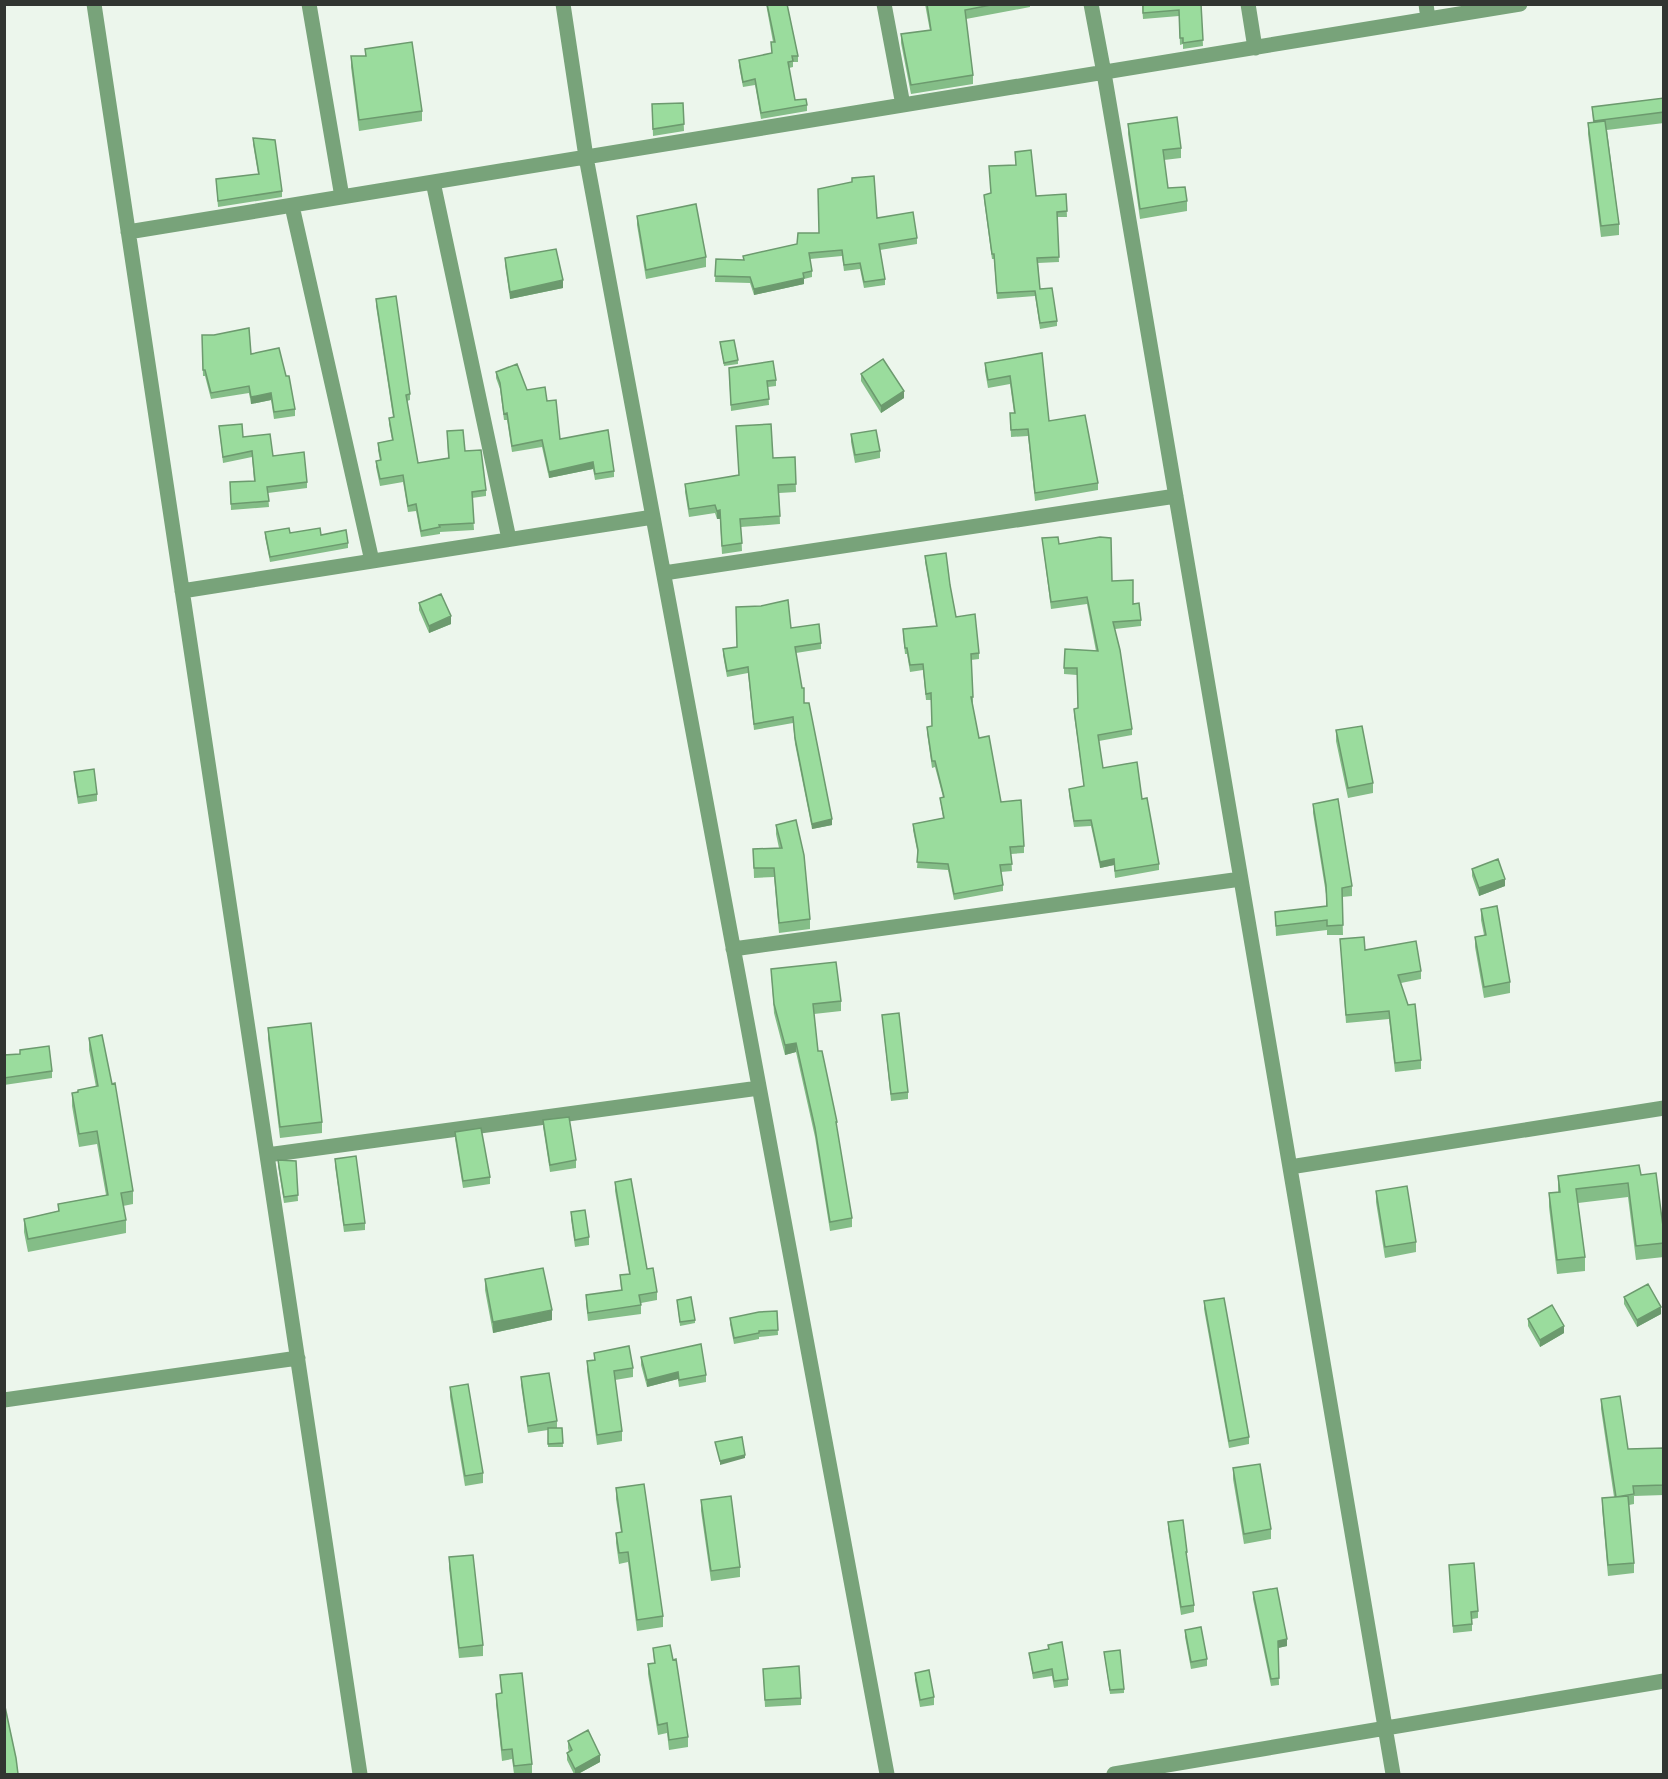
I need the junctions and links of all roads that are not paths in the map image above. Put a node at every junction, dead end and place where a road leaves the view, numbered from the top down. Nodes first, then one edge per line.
1 (94, 4) edge
2 (309, 4) edge
3 (563, 4) edge
4 (884, 4) edge
5 (1091, 4) edge
6 (1248, 4) edge
7 (1520, 4) edge
8 (1427, 12) edge
9 (1255, 48) junction
10 (1104, 72) junction
11 (903, 105) junction
12 (586, 157) junction
13 (433, 182) junction
14 (342, 197) junction
15 (292, 206) junction
16 (128, 232) junction
17 (1176, 496) junction
18 (653, 517) junction
19 (509, 539) junction
20 (372, 561) junction
21 (664, 573) junction
22 (182, 591) junction
23 (1241, 879) junction
24 (733, 949) junction
25 (759, 1088) junction
26 (1664, 1108) edge
27 (267, 1155) junction
28 (1290, 1167) junction
29 (298, 1358) junction
30 (4, 1400) edge
31 (1664, 1682) edge
32 (1385, 1729) junction
33 (360, 1774) edge
34 (887, 1774) edge
35 (1114, 1774) edge
36 (1394, 1774) edge

1 - 16 street
2 - 14 street
3 - 12 street
4 - 11 street
5 - 10 street
6 - 9 street
7 - 8 street
8 - 9 street
9 - 10 street
10 - 11 street
10 - 17 street
11 - 12 street
12 - 13 street
12 - 18 street
13 - 14 street
13 - 19 street
14 - 15 street
15 - 16 street
15 - 20 street
16 - 22 street
17 - 21 street
17 - 23 street
18 - 19 street
18 - 21 street
19 - 20 street
20 - 22 street
21 - 24 street
22 - 27 street
23 - 24 street
23 - 28 street
24 - 25 street
25 - 27 street
25 - 34 street
26 - 28 street
27 - 29 street
28 - 32 street
29 - 30 street
29 - 33 street
31 - 32 street
32 - 35 street
32 - 36 street

